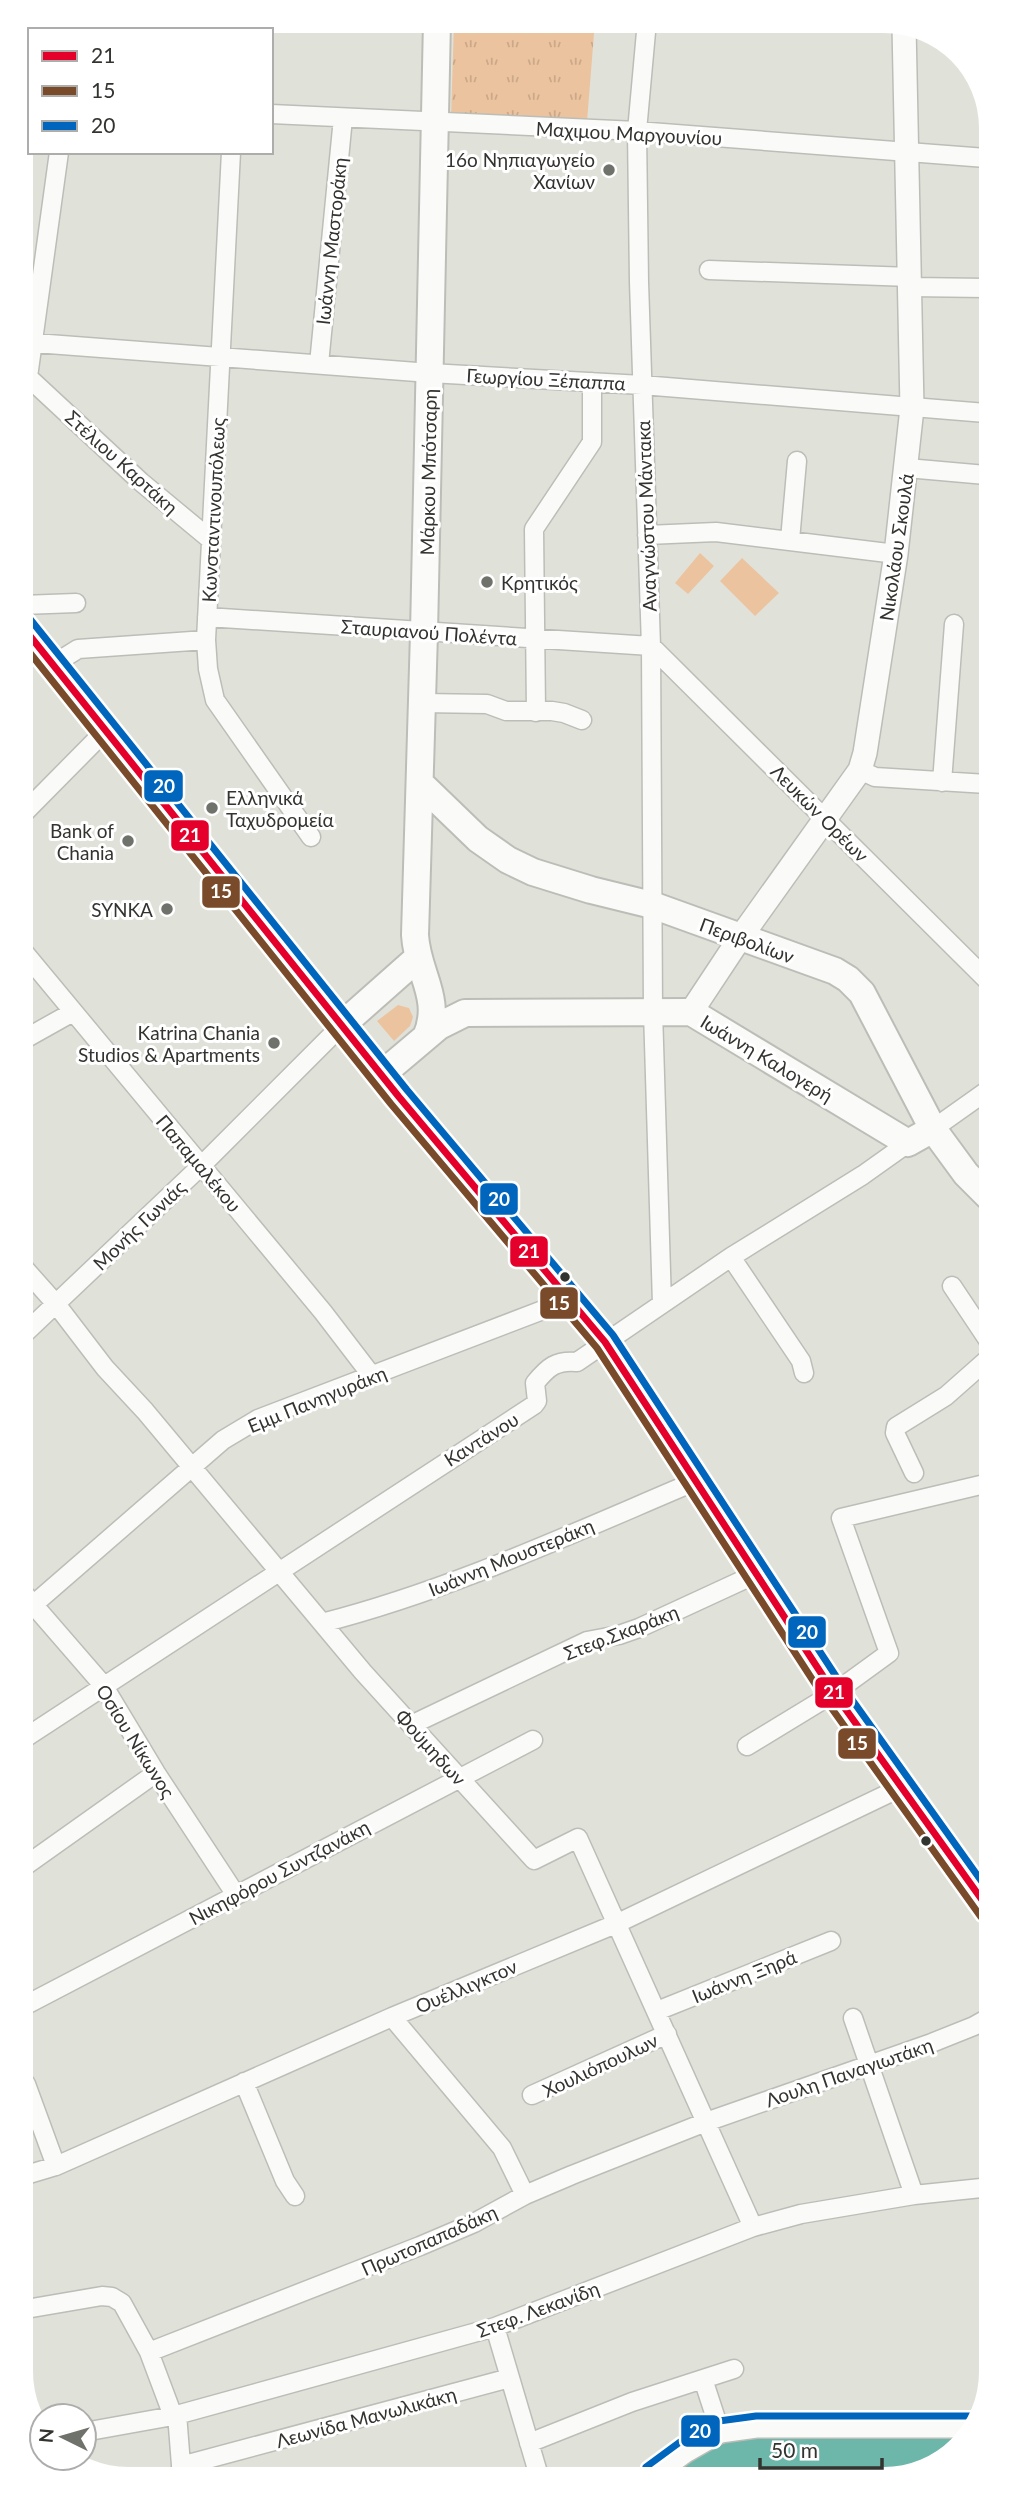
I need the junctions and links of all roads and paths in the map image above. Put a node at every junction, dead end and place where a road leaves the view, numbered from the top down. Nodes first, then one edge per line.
1 (438, 33) edge
2 (646, 33) edge
3 (904, 35) edge
4 (273, 114) edge
5 (344, 118) junction
6 (435, 122) junction
7 (637, 131) junction
8 (907, 152) junction
9 (59, 154) edge
10 (231, 154) edge
11 (979, 158) edge
12 (709, 270) dead end
13 (911, 282) junction
14 (979, 287) edge
15 (33, 307) edge
16 (33, 343) edge
17 (221, 357) junction
18 (319, 364) junction
19 (430, 373) junction
20 (33, 382) edge
21 (592, 382) junction
22 (642, 385) junction
23 (912, 408) junction
24 (979, 413) edge
25 (797, 461) dead end
26 (907, 468) junction
27 (979, 474) edge
28 (647, 535) junction
29 (211, 540) junction
30 (790, 540) junction
31 (897, 554) junction
32 (76, 603) dead end
33 (33, 605) edge
34 (207, 617) junction
35 (954, 624) dead end
36 (424, 633) junction
37 (33, 639) edge
38 (535, 639) junction
39 (206, 640) junction
40 (651, 646) junction
41 (54, 664) junction
42 (422, 703) junction
43 (536, 712) junction
44 (582, 720) dead end
45 (106, 730) junction
46 (860, 770) junction
47 (942, 782) junction
48 (420, 783) junction
49 (979, 784) edge
50 (33, 804) edge
51 (824, 817) junction
52 (311, 837) dead end
53 (652, 905) junction
54 (416, 923) junction
55 (740, 938) junction
56 (33, 963) edge
57 (412, 963) junction
58 (979, 972) edge
59 (430, 996) junction
60 (653, 1011) junction
61 (73, 1012) junction
62 (691, 1012) junction
63 (465, 1013) junction
64 (342, 1025) junction
65 (33, 1034) edge
66 (426, 1037) junction
67 (381, 1075) junction
68 (979, 1096) edge
69 (933, 1129) junction
70 (908, 1143) junction
71 (201, 1166) junction
72 (979, 1187) edge
73 (731, 1257) junction
74 (33, 1278) edge
75 (952, 1286) dead end
76 (569, 1300) junction
77 (56, 1304) junction
78 (662, 1304) junction
79 (33, 1326) edge
80 (979, 1326) edge
81 (605, 1342) junction
82 (979, 1367) edge
83 (804, 1373) dead end
84 (372, 1376) junction
85 (191, 1468) junction
86 (914, 1473) dead end
87 (696, 1481) junction
88 (979, 1485) edge
89 (281, 1572) junction
90 (756, 1574) junction
91 (33, 1597) edge
92 (33, 1605) edge
93 (321, 1623) junction
94 (103, 1685) junction
95 (834, 1693) junction
96 (411, 1725) junction
97 (33, 1733) edge
98 (533, 1740) dead end
99 (747, 1746) dead end
100 (156, 1773) junction
101 (460, 1778) junction
102 (902, 1787) junction
103 (33, 1860) edge
104 (236, 1895) junction
105 (979, 1896) edge
106 (618, 1923) junction
107 (831, 1941) dead end
108 (33, 2000) edge
109 (657, 2011) junction
110 (392, 2017) junction
111 (853, 2018) dead end
112 (979, 2023) edge
113 (667, 2034) junction
114 (869, 2064) junction
115 (244, 2082) junction
116 (532, 2095) dead end
117 (33, 2103) edge
118 (706, 2122) junction
119 (56, 2166) junction
120 (33, 2173) edge
121 (979, 2188) edge
122 (525, 2195) junction
123 (914, 2195) junction
124 (296, 2196) dead end
125 (753, 2227) junction
126 (33, 2308) edge
127 (495, 2327) junction
128 (149, 2352) junction
129 (734, 2369) dead end
130 (510, 2378) junction
131 (703, 2379) junction
132 (175, 2415) junction
133 (962, 2426) edge
134 (98, 2429) edge
135 (720, 2431) junction
136 (529, 2443) junction
137 (180, 2467) edge
138 (198, 2467) edge
139 (536, 2467) edge
140 (663, 2467) edge

1 - 6 main road, Μάρκου Μπότσαρη
2 - 7 street, Αναγνώστου Μάντακα
3 - 8 street, Νικολάου Σκουλά
4 - 5 street, Μαχιμου Mαργουνίου
5 - 6 street, Μαχιμου Mαργουνίου
5 - 18 street, Ιωάννη Μαστοράκη
6 - 7 street, Μαχιμου Mαργουνίου
6 - 19 main road, Μάρκου Μπότσαρη
7 - 8 street, Μαχιμου Mαργουνίου
7 - 22 street, Αναγνώστου Μάντακα
8 - 11 street, Μαχιμου Mαργουνίου
8 - 13 street, Νικολάου Σκουλά
9 - 15 street
10 - 17 street, Κωνσταντινουπόλεως
12 - 13 street
13 - 14 street
13 - 23 street, Νικολάου Σκουλά
16 - 17 street, Γεωργίου Ξέπαππα
17 - 18 street, Γεωργίου Ξέπαππα
17 - 29 street, Κωνσταντινουπόλεως
18 - 19 street, Γεωργίου Ξέπαππα
19 - 21 street, Γεωργίου Ξέπαππα
19 - 36 main road, Μάρκου Μπότσαρη
20 - 29 street, Στέλιου Καρτάκη
21 - 22 street, Γεωργίου Ξέπαππα
21 - 38 street
22 - 23 street, Γεωργίου Ξέπαππα
22 - 28 street, Αναγνώστου Μάντακα
23 - 24 street, Γεωργίου Ξέπαππα
23 - 26 street, Νικολάου Σκουλά
25 - 30 street
26 - 27 street
26 - 31 street, Νικολάου Σκουλά
28 - 30 street
28 - 40 street, Αναγνώστου Μάντακα
29 - 34 street, Κωνσταντινουπόλεως
30 - 31 street
31 - 46 street, Νικολάου Σκουλά
32 - 33 street
34 - 36 street, Σταυριανού Πολέντα
34 - 39 street, Κωνσταντινουπόλεως
35 - 47 street
36 - 38 street, Σταυριανού Πολέντα
36 - 42 main road, Μάρκου Μπότσαρη
37 - 41 main road
38 - 40 street, Σταυριανού Πολέντα
38 - 43 street
39 - 41 street
39 - 52 street, Κωνσταντινουπόλεως
40 - 51 street, Λευκών Ορέων
40 - 53 street, Αναγνώστου Μάντακα
41 - 45 main road
42 - 43 street
42 - 48 main road, Μάρκου Μπότσαρη
43 - 44 street
45 - 50 street
45 - 64 main road
46 - 47 street
46 - 51 street, Νικολάου Σκουλά
47 - 49 street
48 - 53 main road, Περιβολίων
48 - 54 main road, Μάρκου Μπότσαρη
51 - 55 street, Νικολάου Σκουλά
51 - 58 street, Λευκών Ορέων
53 - 55 main road, Περιβολίων
53 - 60 street, Αναγνώστου Μάντακα
54 - 57 main road, Μάρκου Μπότσαρη
54 - 59 main road, Μάρκου Μπότσαρη
55 - 62 street, Νικολάου Σκουλά
55 - 69 main road, Περιβολίων
56 - 61 street, Παπαμαλέκου
57 - 59 main road, Μάρκου Μπότσαρη
57 - 64 main road
59 - 63 main road
59 - 66 main road
60 - 62 main road, Ιωάννη Καλογερή
60 - 63 main road, Ιωάννη Καλογερή
60 - 78 street, Αναγνώστου Μάντακα
61 - 65 street
61 - 71 street, Παπαμαλέκου
62 - 70 main road, Ιωάννη Καλογερή
63 - 66 main road, Ιωάννη Καλογερή
64 - 67 main road
64 - 71 street, Μονής Γωνιάς
66 - 67 main road, Ιωάννη Καλογερή
67 - 76 main road
68 - 69 street
69 - 70 main road
69 - 72 main road, Περιβολίων
70 - 73 street, Καντάνου
71 - 77 street, Μονής Γωνιάς
71 - 84 street, Παπαμαλέκου
73 - 78 street, Καντάνου
73 - 83 street
74 - 77 street, Φούμηδων
75 - 80 street
76 - 81 main road
76 - 84 street, Εμμ Πανηγυράκη
77 - 79 street, Μονής Γωνιάς
77 - 85 street, Φούμηδων
78 - 81 street, Καντάνου
81 - 87 main road
81 - 89 street, Καντάνου
82 - 86 street
84 - 85 street, Εμμ Πανηγυράκη
85 - 89 street, Φούμηδων
85 - 91 street, Εμμ Πανηγυράκη
87 - 90 main road
87 - 93 street, Ιωάννη Μουστεράκη
88 - 95 street
89 - 93 street, Φούμηδων
89 - 94 street, Καντάνου
90 - 95 main road
90 - 96 street, Στεφ.Σκαράκη
92 - 94 street, Οσίου Νίκωνος
93 - 96 street, Φούμηδων
94 - 97 street, Καντάνου
94 - 100 street, Οσίου Νίκωνος
95 - 99 street
95 - 102 main road
96 - 101 street, Φούμηδων
98 - 101 street, Νικηφόρου Συντζανάκη
100 - 103 street
100 - 104 street, Οσίου Νίκωνος
101 - 104 street, Νικηφόρου Συντζανάκη
101 - 106 street, Φούμηδων
102 - 105 main road
102 - 106 street, Ουέλλιγκτον
104 - 108 street, Νικηφόρου Συντζανάκη
106 - 109 street, Φούμηδων
106 - 110 street, Ουέλλιγκτον
107 - 109 street, Ιωάννη Ξηρά
109 - 113 street, Φούμηδων
110 - 115 street, Ουέλλιγκτον
110 - 122 street
111 - 114 street
112 - 114 street, Λουλη Παναγιωτάκη
113 - 116 street, Χουλιόπουλων
113 - 118 street, Φούμηδων
114 - 118 street, Λουλη Παναγιωτάκη
114 - 123 street
115 - 119 street, Ουέλλιγκτον
115 - 124 street
117 - 119 street
118 - 122 street, Πρωτοπαπαδάκη
118 - 125 street, Φούμηδων
119 - 120 street, Ουέλλιγκτον
121 - 123 street, Στεφ. Λεκανίδη
122 - 128 street, Πρωτοπαπαδάκη
123 - 125 street, Στεφ. Λεκανίδη
125 - 127 street, Στεφ. Λεκανίδη
126 - 128 street
127 - 130 street
127 - 132 street, Στεφ. Λεκανίδη
128 - 132 street
129 - 131 street
130 - 136 street
130 - 138 street, Λεωνίδα Μανωλικάκη
131 - 135 street
131 - 136 street
132 - 134 street, Στεφ. Λεκανίδη
132 - 137 street
133 - 135 street
135 - 140 street
136 - 139 street

